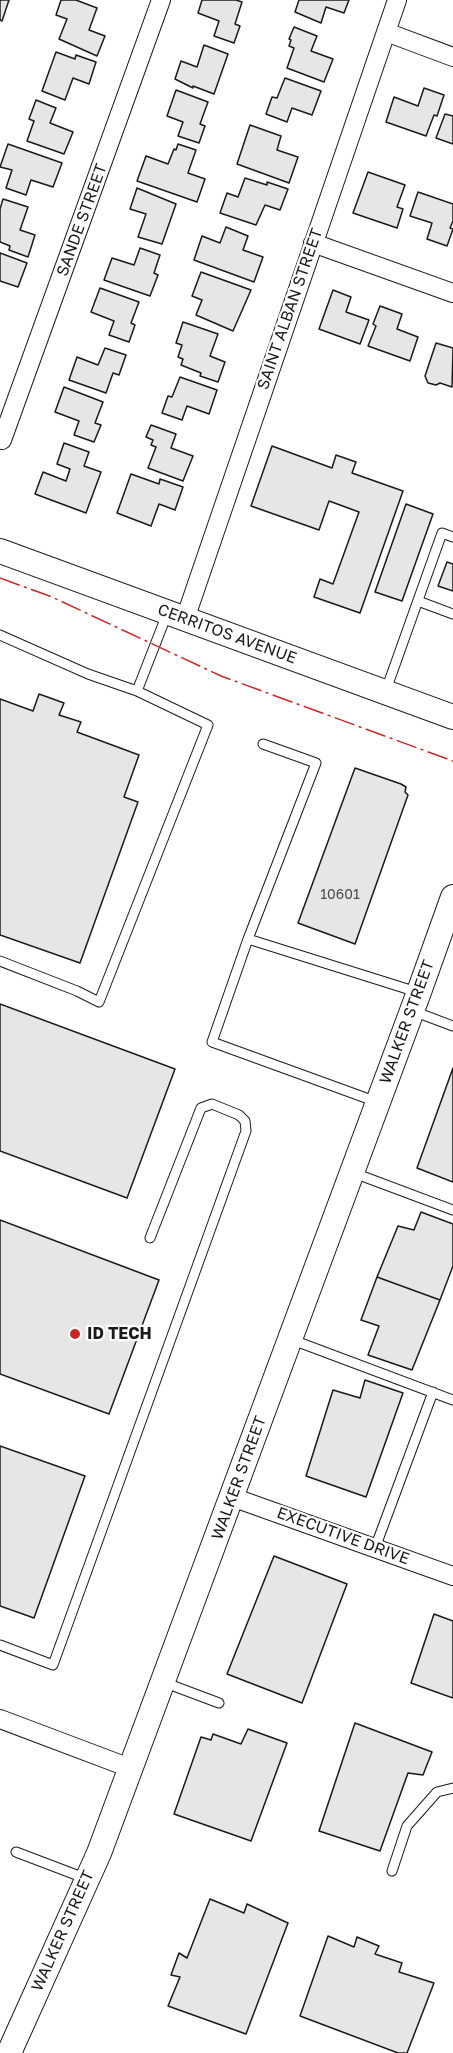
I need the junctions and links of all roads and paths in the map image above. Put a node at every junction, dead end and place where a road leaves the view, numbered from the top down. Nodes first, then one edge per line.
1 (161, 0) edge
2 (397, 0) edge
3 (386, 32) junction
4 (453, 57) edge
5 (313, 243) junction
6 (453, 293) edge
7 (2, 440) dead end
8 (453, 537) edge
9 (0, 551) edge
10 (418, 601) junction
11 (453, 614) edge
12 (176, 615) junction
13 (0, 635) edge
14 (137, 691) junction
15 (385, 692) junction
16 (453, 717) edge
17 (263, 744) dead end
18 (453, 897) edge
19 (248, 939) junction
20 (0, 961) edge
21 (416, 1001) junction
22 (453, 1026) edge
23 (377, 1102) junction
24 (352, 1172) junction
25 (453, 1210) edge
26 (150, 1238) dead end
27 (290, 1339) junction
28 (433, 1392) junction
29 (453, 1400) edge
30 (232, 1497) junction
31 (375, 1548) junction
32 (453, 1576) edge
33 (0, 1645) edge
34 (163, 1682) junction
35 (219, 1703) dead end
36 (0, 1719) edge
37 (130, 1767) junction
38 (453, 1788) edge
39 (16, 1852) dead end
40 (392, 1871) dead end
41 (87, 1879) junction
42 (9, 2053) edge

1 - 7 street, SANDE STREET
2 - 3 street, SAINT ALBAN STREET
3 - 4 street
3 - 5 street, SAINT ALBAN STREET
5 - 6 street
5 - 12 street, SAINT ALBAN STREET
8 - 10 lane
9 - 12 main road, CERRITOS AVENUE
10 - 11 lane
10 - 15 lane
12 - 14 lane
12 - 15 main road, CERRITOS AVENUE
13 - 14 lane
14 - 20 lane
15 - 16 main road, CERRITOS AVENUE
17 - 19 lane
18 - 21 main road, WALKER STREET
19 - 21 lane
19 - 23 lane
21 - 22 lane
21 - 23 main road, WALKER STREET
23 - 24 main road, WALKER STREET
24 - 25 lane
24 - 27 main road, WALKER STREET
26 - 33 lane
27 - 28 lane
27 - 30 main road, WALKER STREET
28 - 29 lane
28 - 31 lane
30 - 31 street, EXECUTIVE DRIVE
30 - 34 main road, WALKER STREET
31 - 32 street, EXECUTIVE DRIVE
34 - 35 lane
34 - 37 main road, WALKER STREET
36 - 37 street
37 - 41 main road, WALKER STREET
38 - 40 lane
39 - 41 lane
41 - 42 main road, WALKER STREET

